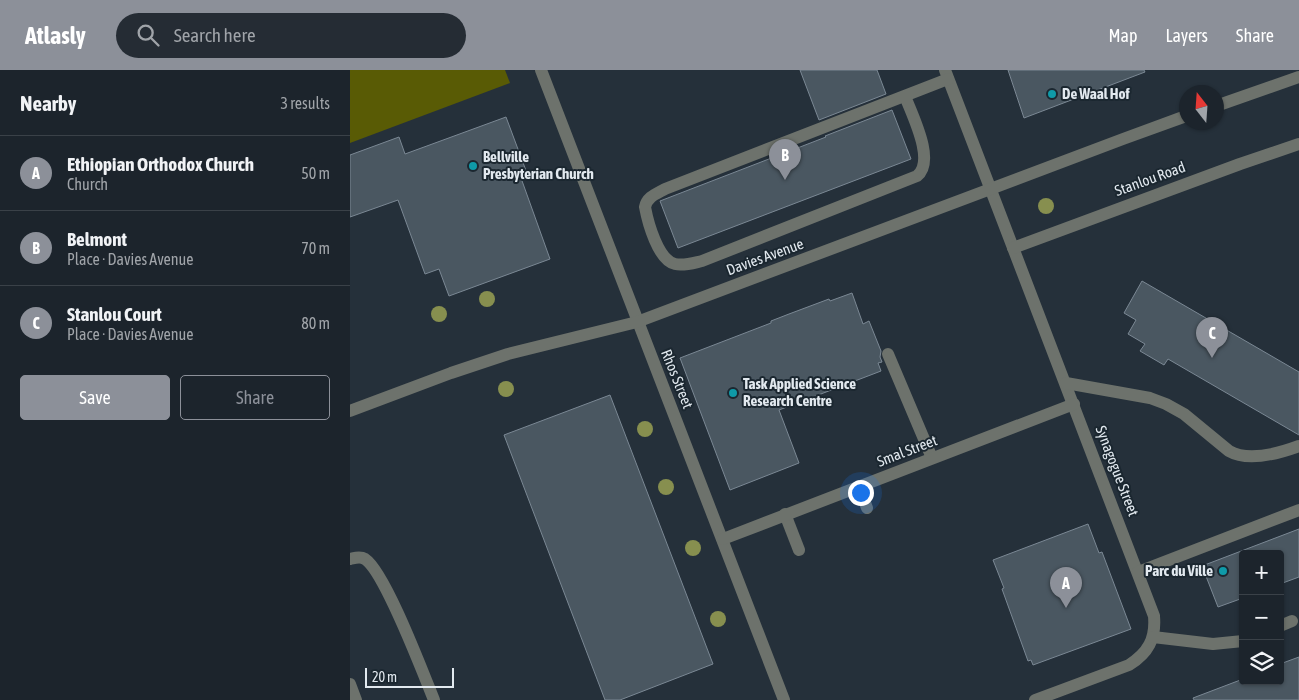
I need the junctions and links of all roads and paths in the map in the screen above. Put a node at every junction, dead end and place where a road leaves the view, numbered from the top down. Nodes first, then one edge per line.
1 (541, 70) edge
2 (946, 75) edge
3 (1299, 77) edge
4 (905, 96) junction
5 (1224, 103) edge
6 (1179, 119) edge
7 (1299, 144) edge
8 (990, 189) junction
9 (1012, 248) junction
10 (637, 322) junction
11 (888, 354) dead end
12 (1066, 383) junction
13 (1074, 404) junction
14 (350, 412) edge
15 (1299, 446) edge
16 (932, 458) junction
17 (859, 486) junction
18 (867, 508) dead end
19 (1299, 510) edge
20 (785, 514) junction
21 (723, 539) junction
22 (799, 550) dead end
23 (350, 559) edge
24 (1138, 572) junction
25 (1154, 637) junction
26 (1239, 641) edge
27 (350, 684) edge
28 (781, 699) edge
29 (356, 700) edge
30 (434, 700) edge
31 (1035, 700) edge

1 - 10 street, Rhos Street
2 - 4 street
2 - 8 street, Synagogue Street
3 - 5 street
4 - 4 street
6 - 8 street, Davies Avenue
7 - 9 street, Stanlou Road
8 - 9 street, Synagogue Street
8 - 10 street, Davies Avenue
9 - 12 street, Synagogue Street
10 - 14 street, Davies Avenue
10 - 21 street, Rhos Street
11 - 16 street
12 - 13 street, Synagogue Street
12 - 15 street
13 - 16 street, Smal Street
13 - 24 street, Synagogue Street
16 - 17 street, Smal Street
17 - 18 street
17 - 20 street, Smal Street
19 - 24 street
20 - 21 street, Smal Street
20 - 22 street
21 - 28 street, Rhos Street
23 - 30 street
24 - 25 street, Synagogue Street
25 - 26 street
25 - 31 street
27 - 29 street

